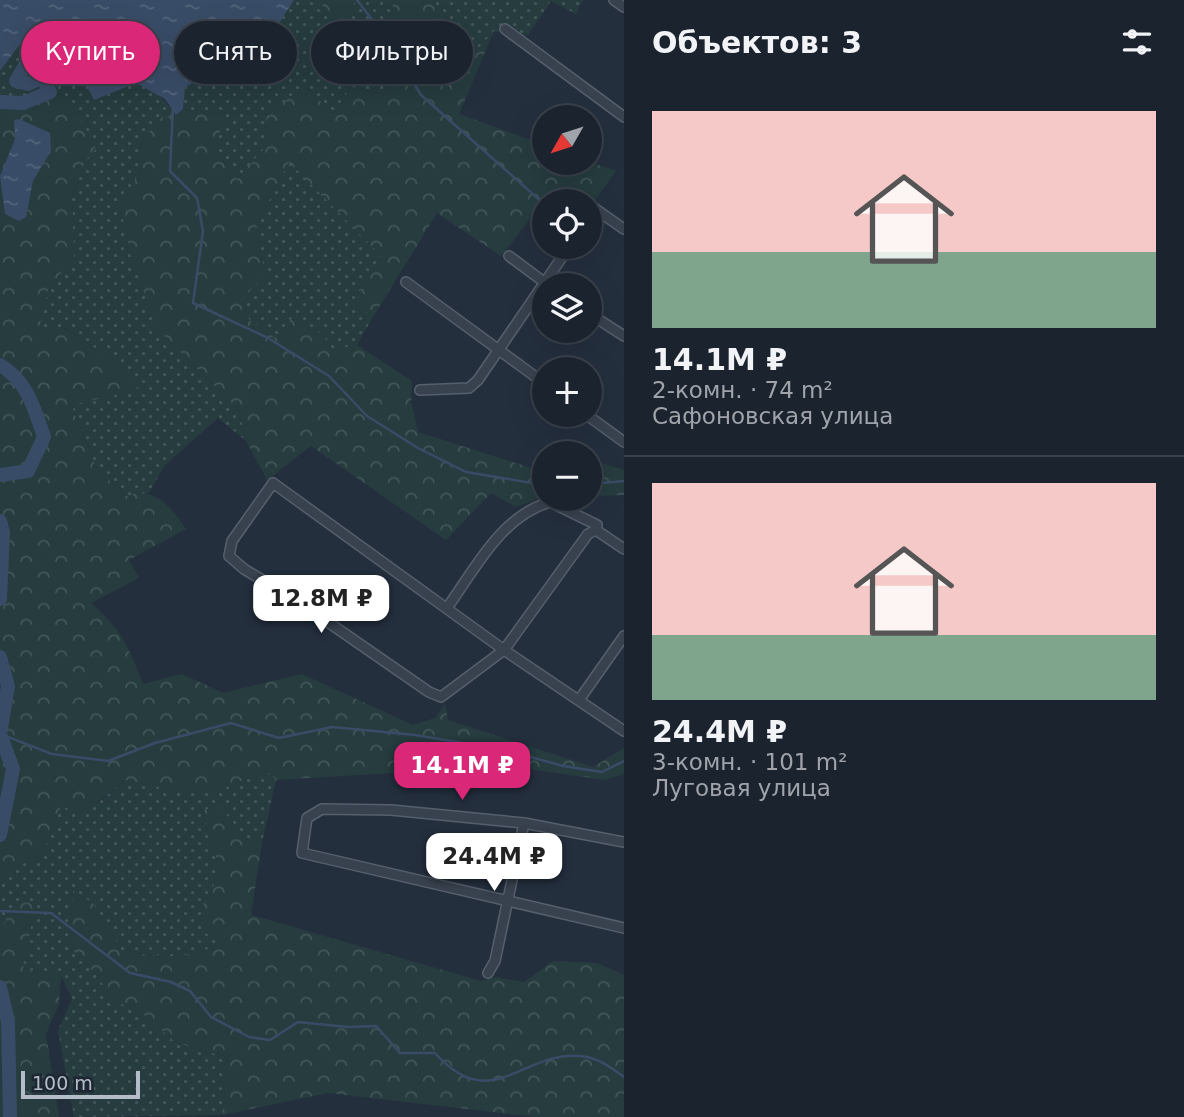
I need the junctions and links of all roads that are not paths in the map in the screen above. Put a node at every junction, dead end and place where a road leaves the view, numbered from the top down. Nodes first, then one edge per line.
1 (614, 0) edge
2 (624, 8) edge
3 (505, 29) dead end
4 (624, 117) edge
5 (602, 217) edge
6 (624, 229) edge
7 (509, 256) dead end
8 (532, 273) edge
9 (406, 282) dead end
10 (532, 305) edge
11 (602, 322) edge
12 (624, 336) edge
13 (499, 350) junction
14 (532, 374) edge
15 (420, 390) dead end
16 (602, 426) edge
17 (624, 442) edge
18 (596, 530) junction
19 (624, 549) edge
20 (447, 608) junction
21 (624, 636) edge
22 (503, 650) junction
23 (579, 700) junction
24 (624, 731) edge
25 (524, 823) junction
26 (624, 842) edge
27 (507, 901) junction
28 (624, 928) edge
29 (488, 973) dead end

1 - 2 street
3 - 4 street
5 - 6 street
7 - 8 street
9 - 13 street
10 - 13 street
11 - 12 street
13 - 14 street
13 - 15 street
16 - 17 street
18 - 19 street
18 - 20 street
18 - 22 street
20 - 22 street
20 - 22 street
21 - 23 street
22 - 23 street
23 - 24 street
25 - 26 street
25 - 27 street
25 - 27 street
27 - 28 street
27 - 29 street

